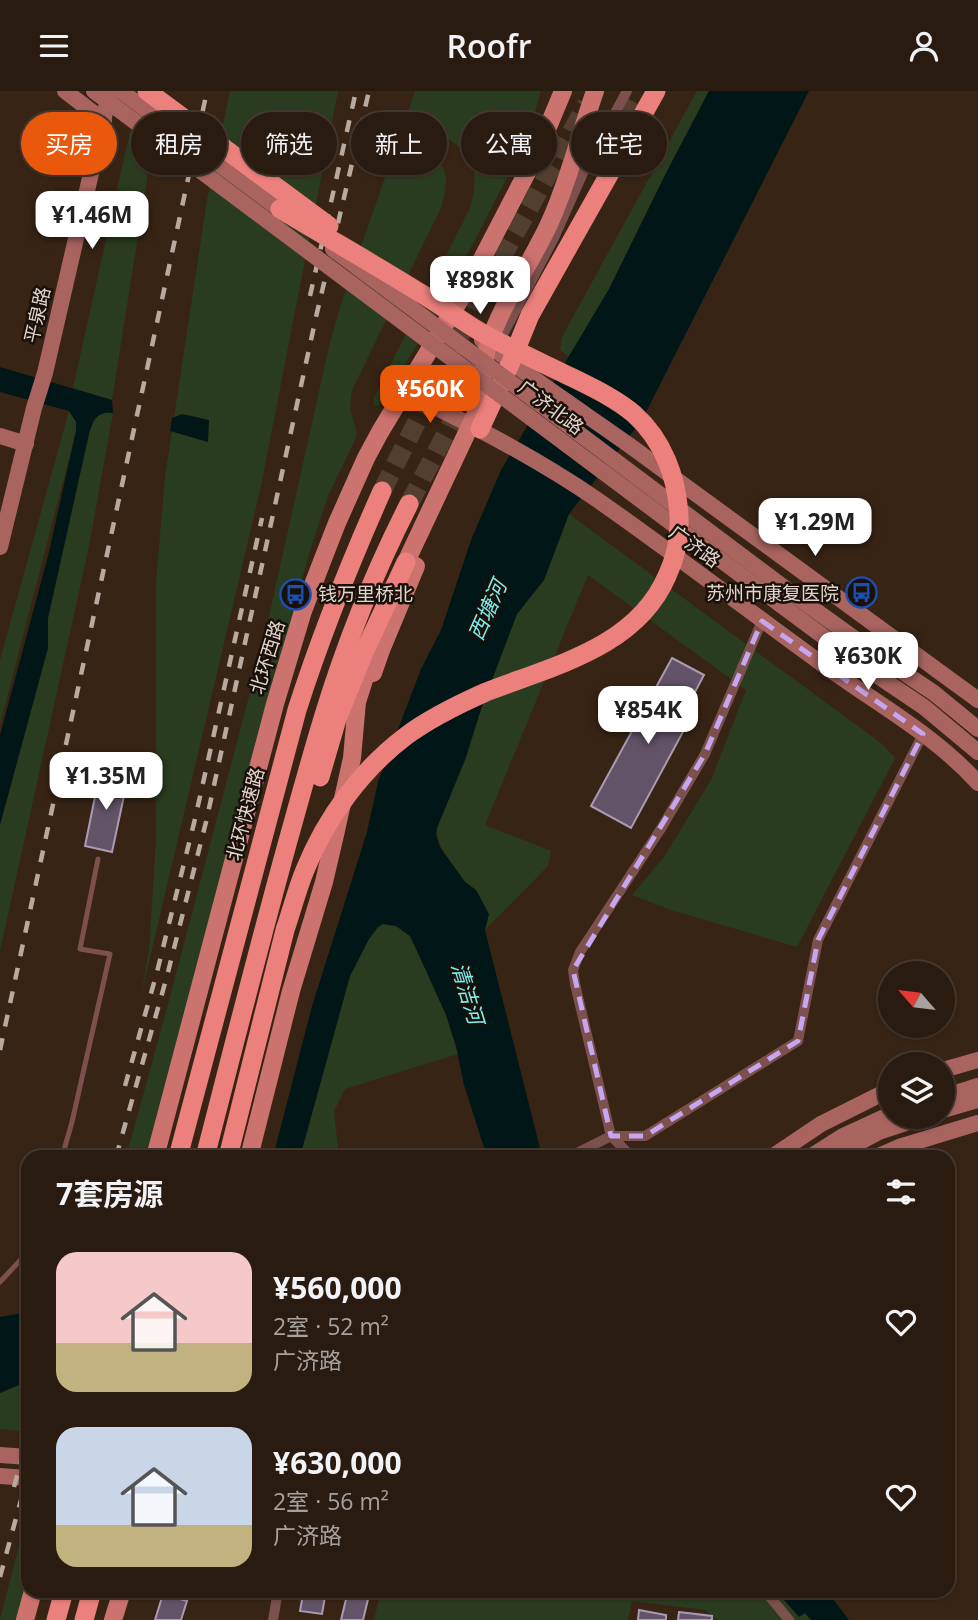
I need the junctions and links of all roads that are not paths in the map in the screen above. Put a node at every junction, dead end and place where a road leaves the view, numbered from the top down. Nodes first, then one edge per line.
1 (65, 91) edge
2 (94, 91) edge
3 (110, 91) edge
4 (121, 91) edge
5 (147, 91) edge
6 (563, 91) edge
7 (596, 91) edge
8 (627, 91) edge
9 (656, 91) edge
10 (92, 112) edge
11 (106, 112) edge
12 (149, 112) edge
13 (166, 112) edge
14 (227, 170) edge
15 (91, 175) edge
16 (280, 209) junction
17 (421, 293) junction
18 (450, 317) junction
19 (492, 347) junction
20 (511, 362) junction
21 (405, 392) junction
22 (475, 427) junction
23 (0, 436) edge
24 (26, 444) junction
25 (382, 491) tunnel mouth
26 (409, 504) tunnel mouth
27 (0, 547) edge
28 (406, 562) junction
29 (786, 599) junction
30 (762, 621) junction
31 (978, 700) edge
32 (978, 729) edge
33 (923, 734) junction
34 (978, 752) edge
35 (352, 758) junction
36 (978, 783) edge
37 (98, 859) dead end
38 (260, 946) junction
39 (978, 1060) edge
40 (955, 1067) edge
41 (978, 1086) edge
42 (955, 1093) edge
43 (878, 1096) edge
44 (978, 1100) edge
45 (955, 1107) edge
46 (878, 1121) edge
47 (978, 1123) edge
48 (888, 1129) edge
49 (611, 1136) junction
50 (64, 1150) edge
51 (157, 1150) edge
52 (180, 1150) edge
53 (207, 1150) edge
54 (230, 1150) edge
55 (251, 1150) edge
56 (583, 1150) edge
57 (625, 1150) edge
58 (782, 1150) edge
59 (821, 1150) edge
60 (845, 1150) edge
61 (893, 1150) edge
62 (21, 1260) edge
63 (0, 1282) edge
64 (0, 1455) edge
65 (21, 1456) edge
66 (0, 1476) edge
67 (21, 1478) edge
68 (31, 1598) edge
69 (62, 1598) edge
70 (90, 1598) edge
71 (120, 1598) edge
72 (277, 1598) edge
73 (771, 1598) edge
74 (25, 1620) edge
75 (56, 1620) edge
76 (84, 1620) edge
77 (113, 1620) edge
78 (273, 1620) edge
79 (789, 1620) edge

1 - 10 main road
2 - 29 main road, 广济北路, bridge
3 - 11 main road, 平泉路
4 - 12 main road, 广济北路, bridge
5 - 13 highway, bridge
5 - 17 highway, bridge
6 - 18 main road, 北环西路
7 - 19 main road
8 - 19 street
9 - 20 highway
14 - 16 main road, 广济北路, bridge
15 - 24 main road, 平泉路
16 - 17 highway, bridge
16 - 29 main road, 广济北路, bridge
17 - 54 highway, bridge
18 - 19 main road
18 - 21 main road, 北环西路
19 - 20 main road
19 - 22 main road
20 - 22 highway
20 - 31 main road
21 - 22 main road, 广济路
21 - 51 main road, 北环西路
22 - 28 main road
22 - 30 main road, 广济路
22 - 35 main road
23 - 24 main road
24 - 27 main road, 平泉路
25 - 52 highway, 北环快速路
26 - 38 highway
28 - 35 main road
28 - 38 highway
29 - 32 main road
29 - 34 main road
30 - 33 main road, 广济路
30 - 49 street
33 - 36 main road, 广济路
33 - 49 street
35 - 55 main road
37 - 50 lane
38 - 53 highway
39 - 40 main road
41 - 42 main road
43 - 58 main road
44 - 45 main road
46 - 59 main road
47 - 61 main road
48 - 60 main road
49 - 56 street
49 - 57 street
62 - 63 lane
64 - 65 main road
66 - 67 main road
68 - 74 main road
69 - 75 highway
70 - 76 highway
71 - 77 main road
72 - 78 street
73 - 79 street

